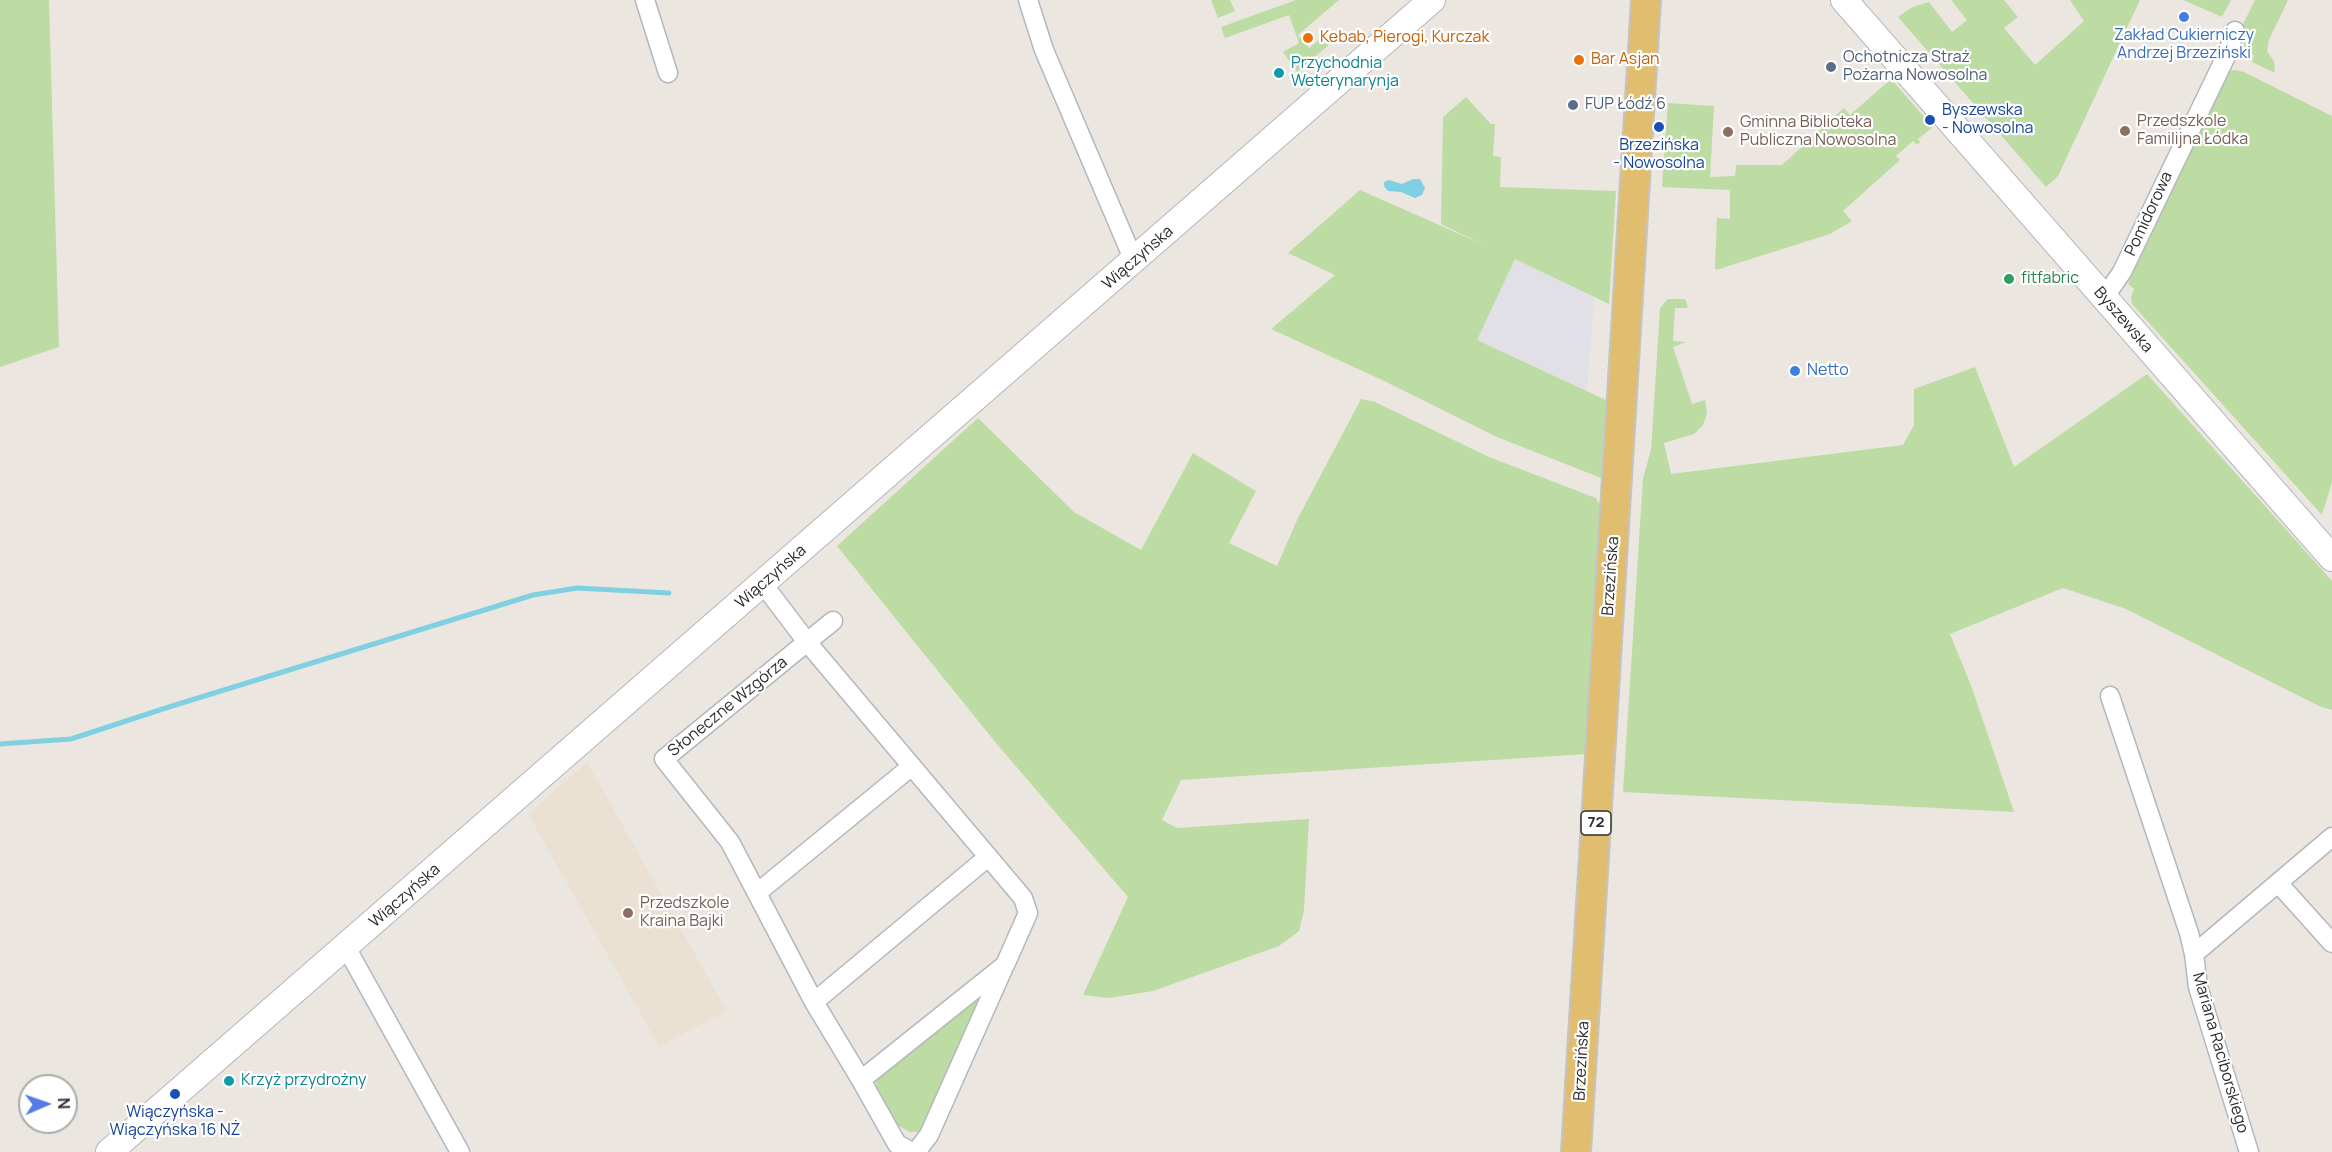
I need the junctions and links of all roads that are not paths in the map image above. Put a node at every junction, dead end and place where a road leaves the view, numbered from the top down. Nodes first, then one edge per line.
1 (645, 0) edge
2 (1028, 0) edge
3 (1432, 0) edge
4 (1646, 0) edge
5 (1844, 0) edge
6 (2235, 31) dead end
7 (668, 74) dead end
8 (1134, 261) junction
9 (2104, 298) junction
10 (2332, 558) edge
11 (763, 584) junction
12 (833, 621) dead end
13 (807, 642) junction
14 (2110, 696) dead end
15 (912, 766) junction
16 (2332, 837) edge
17 (988, 857) junction
18 (2278, 884) junction
19 (757, 893) junction
20 (2332, 943) edge
21 (346, 946) junction
22 (2194, 954) junction
23 (1005, 965) junction
24 (814, 1002) junction
25 (861, 1080) junction
26 (109, 1152) edge
27 (460, 1152) edge
28 (914, 1152) edge
29 (1576, 1152) edge
30 (2249, 1152) edge

1 - 7 street
2 - 8 street
3 - 8 street, Wiączyńska
4 - 29 main road, Brzezińska / 72
5 - 9 street, Byszewska
6 - 9 street, Pomidorowa
8 - 11 street, Wiączyńska
9 - 10 street, Byszewska
11 - 13 street, Słoneczne Wzgórza
11 - 21 street, Wiączyńska
12 - 13 street
13 - 15 street, Słoneczne Wzgórza
13 - 19 street, Słoneczne Wzgórza
14 - 22 street, Mariana Raciborskiego
15 - 17 street, Słoneczne Wzgórza
15 - 19 street
16 - 18 street
17 - 23 street, Słoneczne Wzgórza
17 - 24 street
18 - 20 street
18 - 22 street
19 - 24 street, Słoneczne Wzgórza
21 - 26 street, Wiączyńska
21 - 27 street
22 - 30 street, Mariana Raciborskiego
23 - 25 street, Słoneczne Wzgórza
23 - 28 street, Słoneczne Wzgórza
24 - 25 street, Słoneczne Wzgórza
25 - 28 street, Słoneczne Wzgórza

